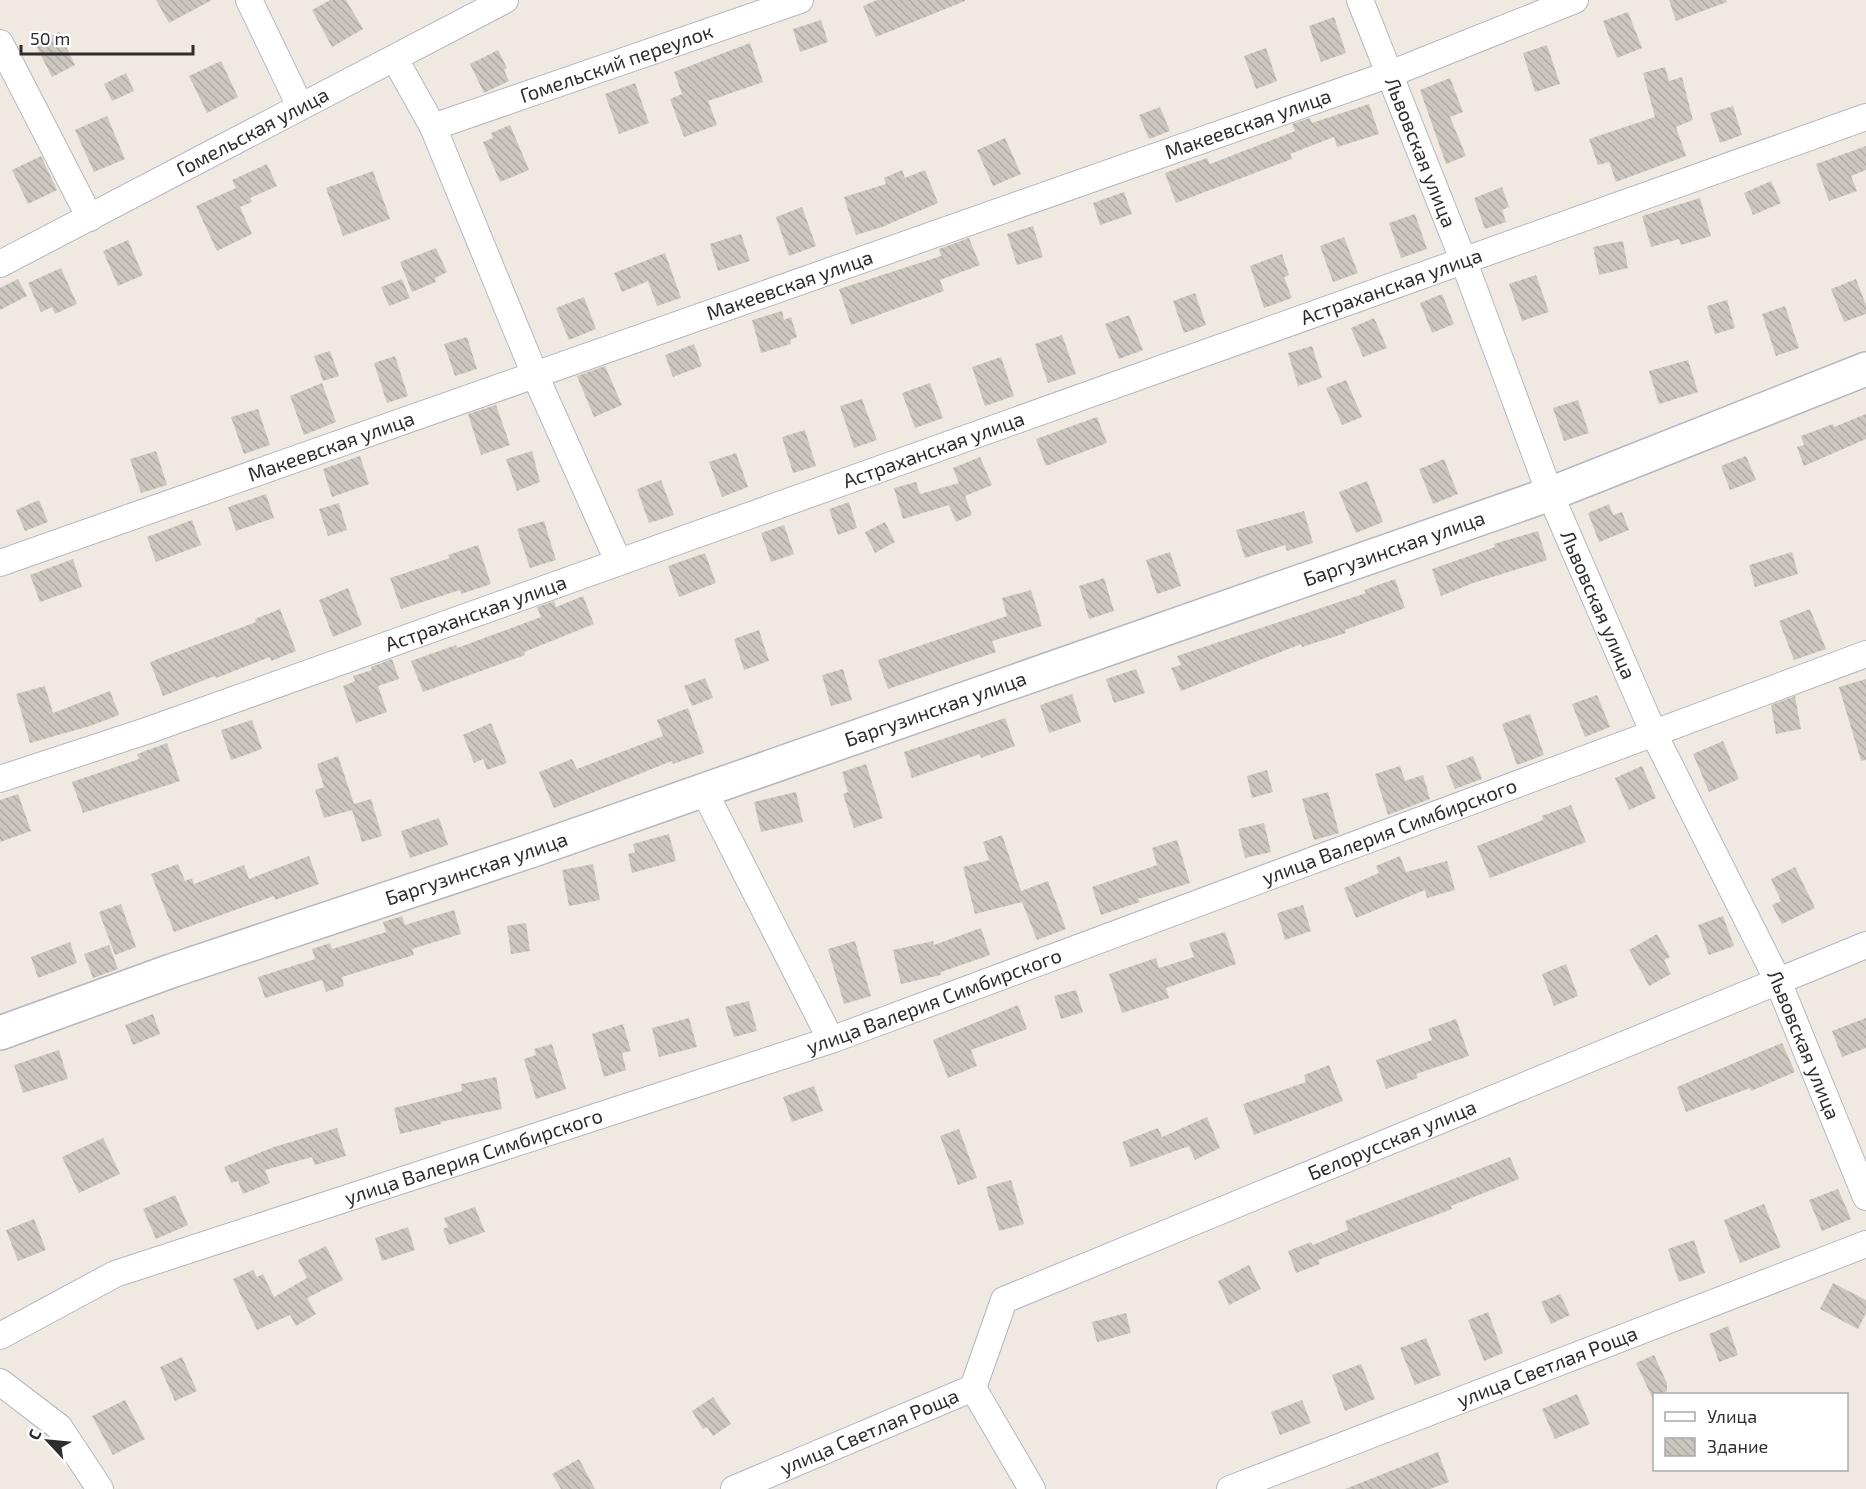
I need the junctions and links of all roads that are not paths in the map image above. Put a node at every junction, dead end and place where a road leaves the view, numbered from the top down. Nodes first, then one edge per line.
1 (249, 0) edge
2 (506, 0) edge
3 (800, 0) edge
4 (1360, 0) edge
5 (1575, 0) edge
6 (0, 43) edge
7 (395, 59) junction
8 (1390, 74) junction
9 (300, 106) junction
10 (1866, 117) edge
11 (433, 127) junction
12 (90, 218) junction
13 (1464, 262) junction
14 (0, 264) edge
15 (1866, 369) edge
16 (535, 375) junction
17 (1550, 494) junction
18 (618, 561) junction
19 (0, 563) edge
20 (1866, 654) edge
21 (1654, 734) junction
22 (0, 779) edge
23 (703, 789) junction
24 (1866, 945) edge
25 (1777, 979) junction
26 (0, 1033) edge
27 (831, 1040) junction
28 (1866, 1197) edge
29 (1866, 1244) edge
30 (0, 1336) edge
31 (0, 1382) edge
32 (973, 1388) junction
33 (100, 1489) edge
34 (734, 1489) edge
35 (1032, 1489) edge
36 (1230, 1489) edge

1 - 9 street
2 - 7 street, Гомельская улица
3 - 11 street, Гомельский переулок
4 - 8 street, Львовская улица
5 - 8 street, Макеевская улица
6 - 12 street
7 - 9 street, Гомельская улица
7 - 11 street
8 - 13 street, Львовская улица
8 - 16 street, Макеевская улица
9 - 12 street, Гомельская улица
10 - 13 street, Астраханская улица
11 - 16 street
12 - 14 street, Гомельская улица
13 - 17 street, Львовская улица
13 - 18 street, Астраханская улица
15 - 17 street, Баргузинская улица
16 - 18 street
16 - 19 street, Макеевская улица
17 - 21 street, Львовская улица
17 - 23 street, Баргузинская улица
18 - 22 street, Астраханская улица
20 - 21 street, улица Валерия Симбирского
21 - 25 street, Львовская улица
21 - 27 street, улица Валерия Симбирского
23 - 26 street, Баргузинская улица
23 - 27 street
24 - 25 street, Белорусская улица
25 - 28 street, Львовская улица
25 - 32 street, Белорусская улица
27 - 30 street, улица Валерия Симбирского
29 - 36 street, улица Светлая Роща
31 - 33 street
32 - 34 street, улица Светлая Роща
32 - 35 street

